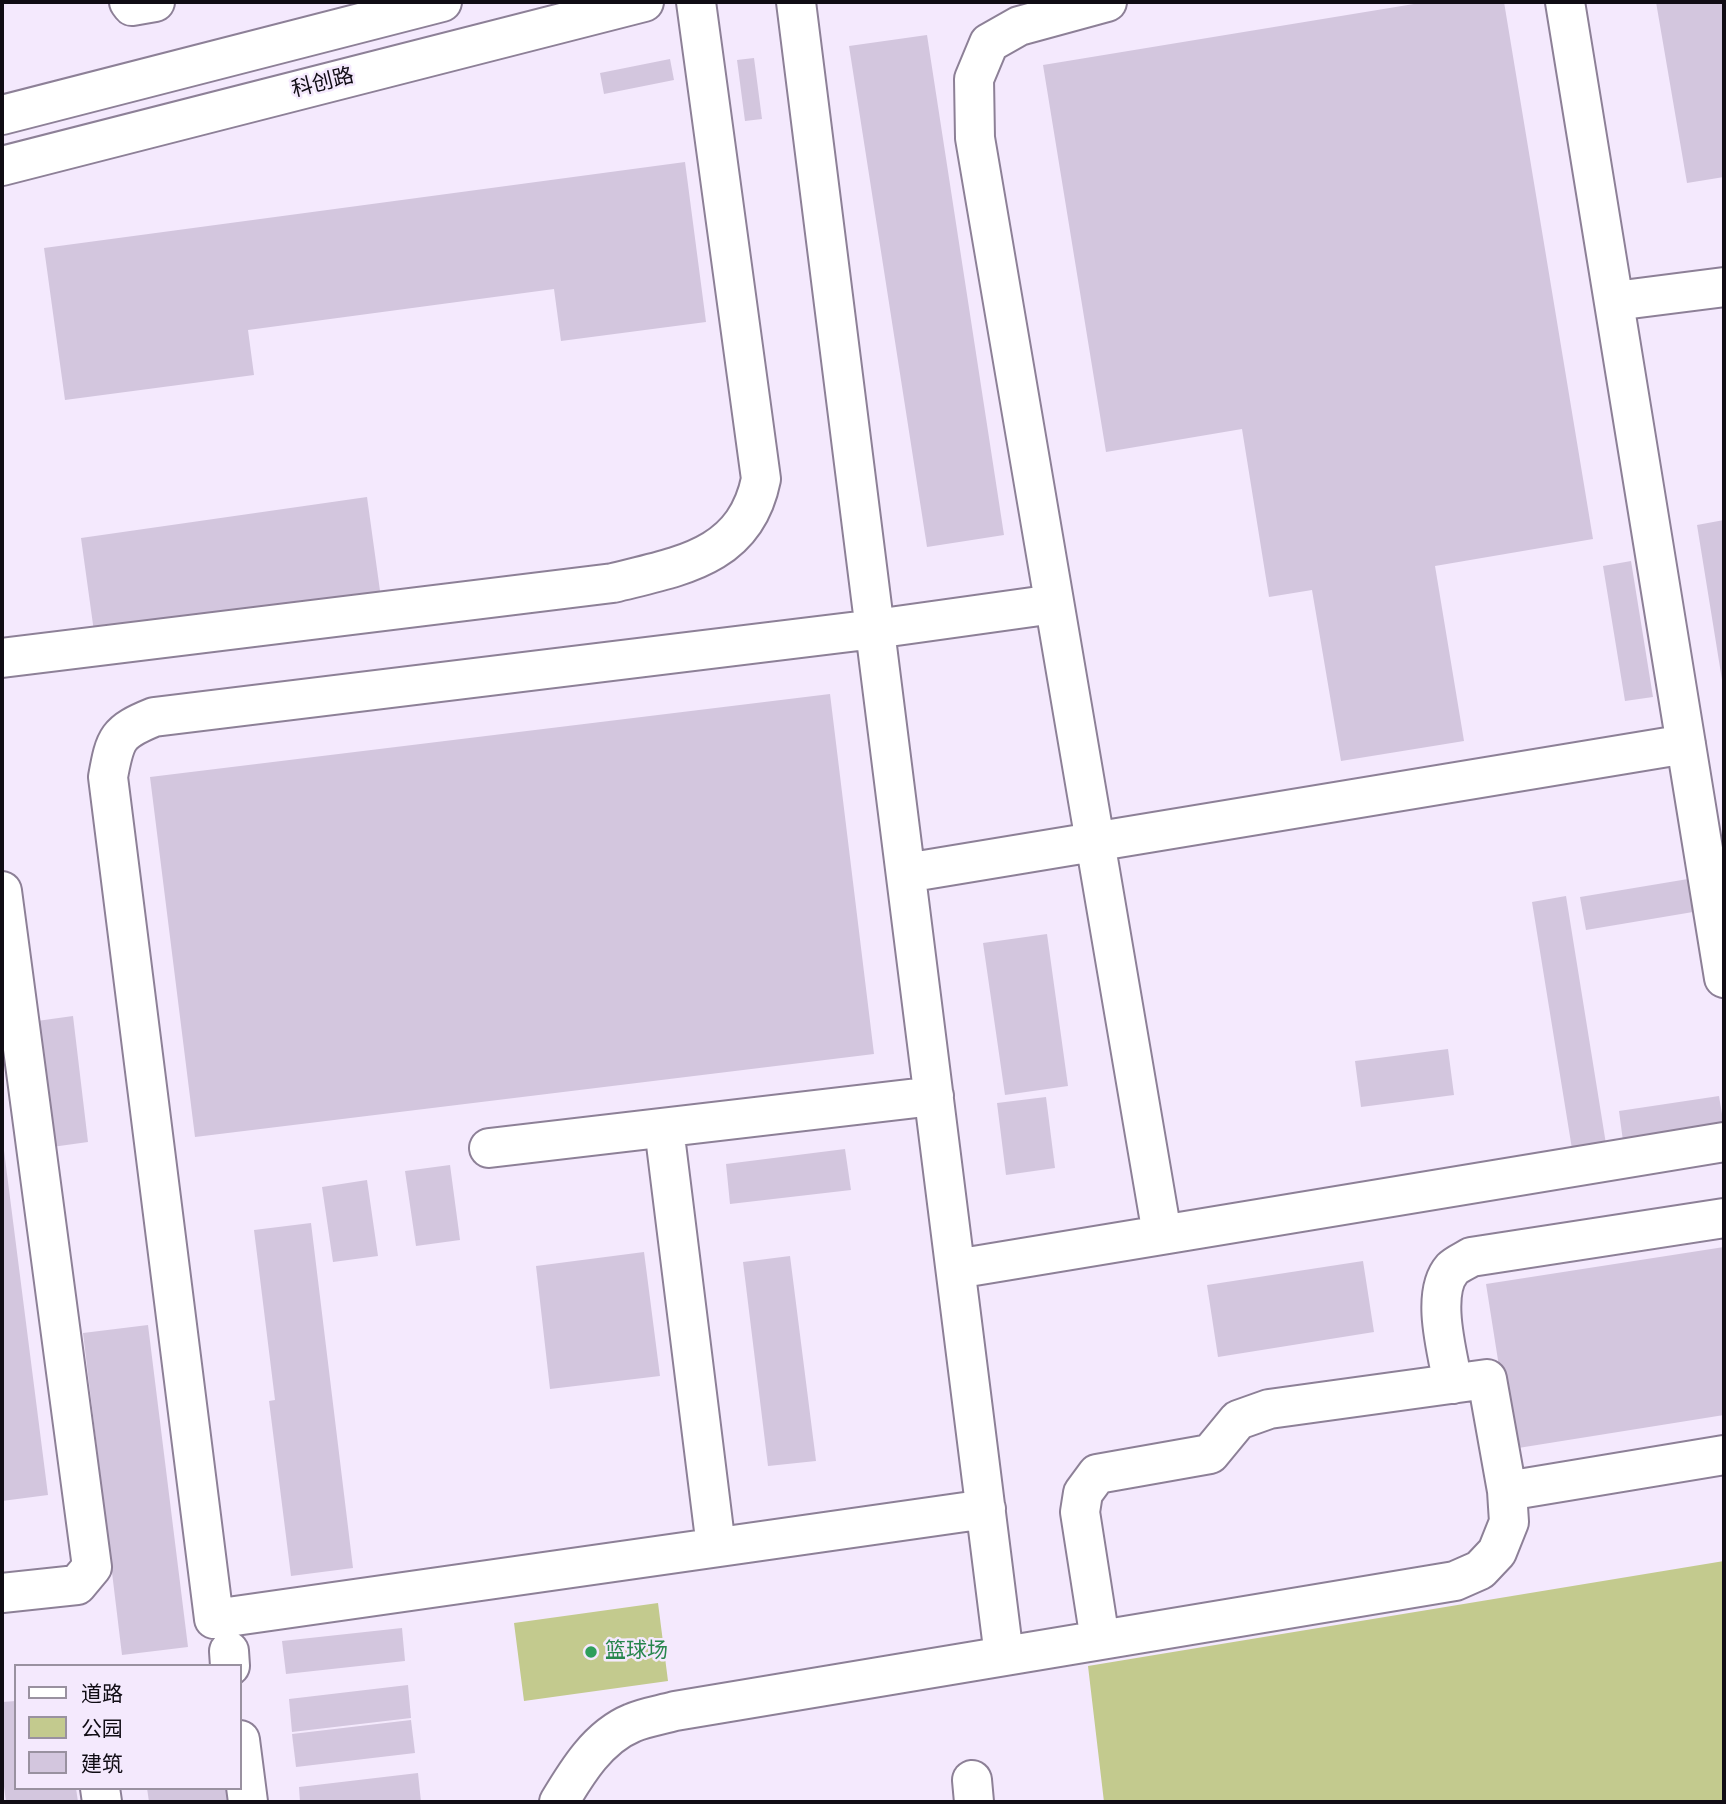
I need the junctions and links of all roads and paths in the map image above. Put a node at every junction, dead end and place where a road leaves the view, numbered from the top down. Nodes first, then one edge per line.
1 (129, 2) edge
2 (155, 2) edge
3 (442, 2) edge
4 (644, 2) edge
5 (696, 2) edge
6 (796, 2) edge
7 (1107, 2) edge
8 (1565, 2) edge
9 (2, 115) edge
10 (2, 166) edge
11 (1724, 287) edge
12 (1615, 301) junction
13 (1054, 604) junction
14 (875, 629) junction
15 (2, 658) edge
16 (1686, 744) junction
17 (1095, 842) junction
18 (906, 873) junction
19 (2, 891) edge
20 (1724, 978) edge
21 (934, 1096) junction
22 (664, 1128) junction
23 (1724, 1142) edge
24 (489, 1148) dead end
25 (1724, 1218) edge
26 (1162, 1234) junction
27 (956, 1269) junction
28 (1453, 1384) junction
29 (1724, 1455) edge
30 (1507, 1491) junction
31 (986, 1509) junction
32 (716, 1547) junction
33 (2, 1593) edge
34 (1100, 1640) junction
35 (1004, 1656) junction
36 (242, 1756) edge
37 (248, 1802) edge
38 (559, 1802) edge

1 - 2 street
3 - 9 street
4 - 10 street, 科创路
5 - 15 street
6 - 14 street
7 - 13 street
8 - 12 street
11 - 12 street
12 - 16 street
13 - 14 street
13 - 17 street
14 - 18 street
14 - 32 street
16 - 17 street
16 - 20 street
17 - 18 street
17 - 26 street
18 - 21 street
19 - 33 street
21 - 22 street
21 - 27 street
22 - 24 street
22 - 32 street
23 - 26 street
25 - 28 street
26 - 27 street
27 - 31 street
28 - 30 street
28 - 34 street
29 - 30 street
30 - 34 street
31 - 32 street
31 - 35 street
34 - 35 street
35 - 38 street
36 - 37 street

